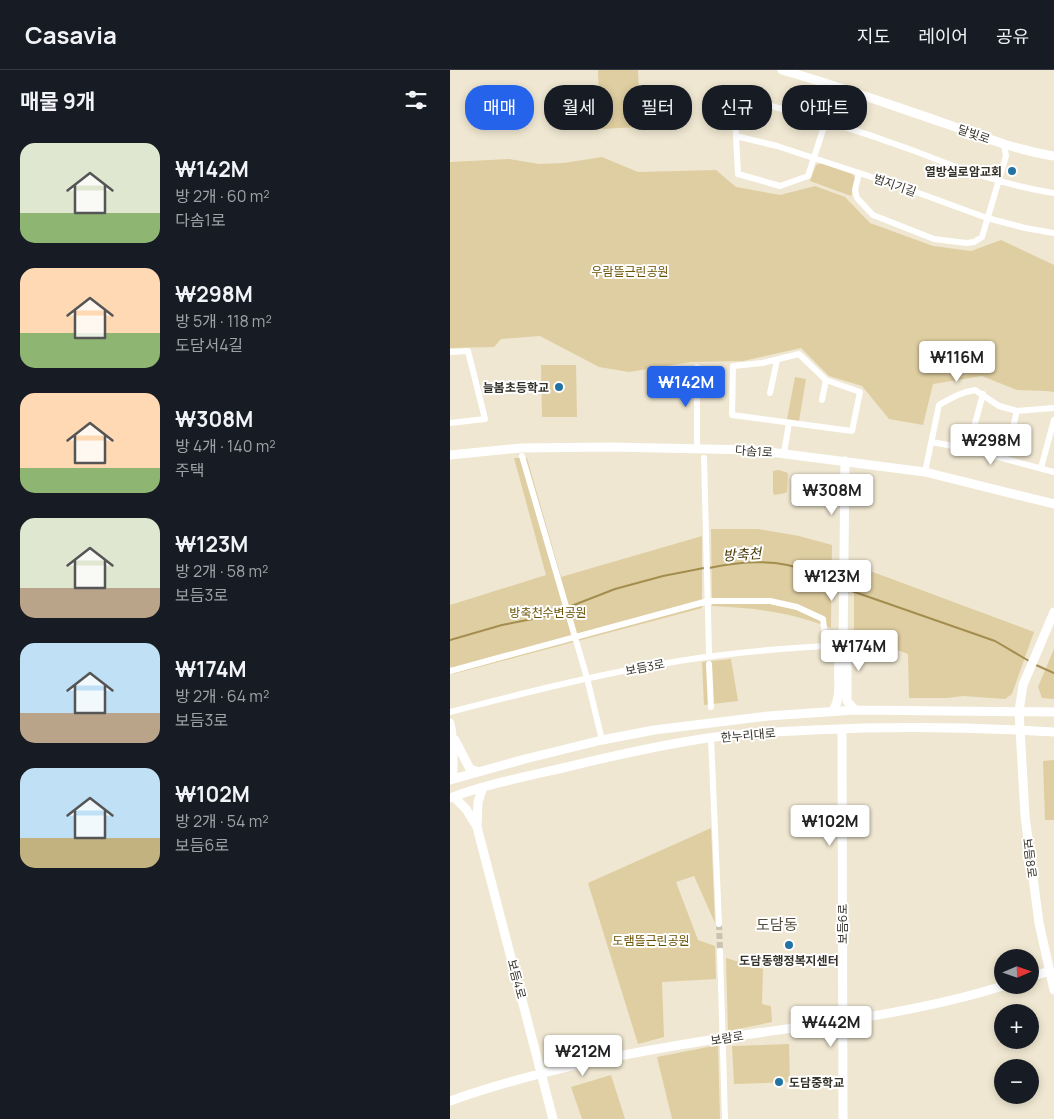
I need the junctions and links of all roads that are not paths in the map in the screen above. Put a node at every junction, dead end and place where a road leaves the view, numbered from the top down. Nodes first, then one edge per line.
1 (782, 70) edge
2 (834, 85) edge
3 (867, 96) edge
4 (782, 109) edge
5 (823, 130) edge
6 (851, 130) edge
7 (736, 136) junction
8 (1004, 144) junction
9 (1054, 156) edge
10 (814, 158) junction
11 (860, 173) junction
12 (998, 181) junction
13 (1054, 193) edge
14 (987, 218) junction
15 (1054, 233) edge
16 (450, 352) edge
17 (776, 360) junction
18 (697, 367) dead end
19 (826, 380) junction
20 (770, 393) dead end
21 (982, 394) junction
22 (822, 400) dead end
23 (1054, 408) edge
24 (1017, 412) junction
25 (1054, 420) edge
26 (450, 423) edge
27 (789, 423) junction
28 (932, 442) junction
29 (697, 449) junction
30 (968, 449) junction
31 (451, 453) edge
32 (784, 453) junction
33 (522, 456) dead end
34 (704, 458) dead end
35 (1005, 459) junction
36 (845, 461) junction
37 (1041, 468) junction
38 (925, 472) junction
39 (1054, 472) edge
40 (1054, 504) edge
41 (708, 601) junction
42 (1054, 612) edge
43 (574, 637) junction
44 (826, 646) junction
45 (843, 647) junction
46 (709, 652) dead end
47 (709, 664) dead end
48 (450, 671) edge
49 (586, 678) junction
50 (711, 707) dead end
51 (855, 710) junction
52 (833, 711) junction
53 (1019, 711) junction
54 (450, 712) edge
55 (1054, 712) edge
56 (450, 723) edge
57 (1020, 727) junction
58 (842, 729) junction
59 (1054, 732) edge
60 (453, 735) junction
61 (711, 738) junction
62 (602, 740) junction
63 (479, 772) junction
64 (450, 775) edge
65 (450, 780) edge
66 (483, 787) junction
67 (452, 798) edge
68 (477, 827) junction
69 (719, 924) tunnel mouth
70 (720, 950) tunnel mouth
71 (1052, 970) edge
72 (1039, 974) edge
73 (994, 988) edge
74 (1054, 990) edge
75 (843, 1022) junction
76 (723, 1038) junction
77 (541, 1074) junction
78 (450, 1101) edge
79 (553, 1119) edge
80 (725, 1119) edge
81 (843, 1119) edge

1 - 2 street, 달빛로
3 - 8 street, 달빛로
4 - 7 street
5 - 10 street
6 - 12 street
7 - 10 street, 범지기길
7 - 10 street
8 - 9 street, 달빛로
8 - 12 street
10 - 11 street, 범지기길
11 - 14 street, 범지기길
11 - 14 street
12 - 13 street
12 - 14 street
14 - 15 street, 범지기길
16 - 26 street
17 - 19 street
17 - 20 street
17 - 27 street
18 - 29 street
19 - 22 street
19 - 27 street
21 - 24 street
21 - 28 street
21 - 30 street
23 - 24 street
24 - 35 street
25 - 37 street
27 - 32 street
28 - 30 street
28 - 38 street
29 - 31 street, 다솜1로
29 - 32 street, 다솜1로
30 - 35 street
32 - 36 street, 다솜1로
33 - 43 street
34 - 41 street
35 - 37 street
36 - 38 street, 다솜1로
36 - 45 street
37 - 39 street
38 - 40 street, 다솜1로
41 - 43 street
41 - 44 street
41 - 46 street
42 - 53 street, 보듬8로
43 - 48 street
43 - 49 street
44 - 45 street, 보듬3로
44 - 49 street, 보듬3로
45 - 51 street
45 - 52 street
47 - 50 street
49 - 54 street, 보듬3로
49 - 62 street
51 - 52 street, 한누리대로
51 - 53 street, 한누리대로
52 - 62 street, 한누리대로
53 - 55 street, 한누리대로
53 - 57 street, 보듬8로
56 - 60 street
57 - 58 street, 한누리대로
57 - 59 street, 한누리대로
57 - 71 street, 보듬8로
58 - 61 street, 한누리대로
58 - 75 street, 보듬6로
60 - 63 street
60 - 64 street
61 - 66 street, 한누리대로
61 - 69 street
62 - 63 street, 한누리대로
63 - 65 street, 한누리대로
66 - 67 street, 한누리대로
66 - 68 street
67 - 68 street
68 - 77 street, 보듬4로
70 - 76 street
71 - 72 street
71 - 74 street, 보듬8로
73 - 75 street, 보람로
75 - 76 street, 보람로
75 - 81 street, 보듬6로
76 - 77 street, 보람로
76 - 80 street
77 - 78 street, 보람로
77 - 79 street, 보듬4로

